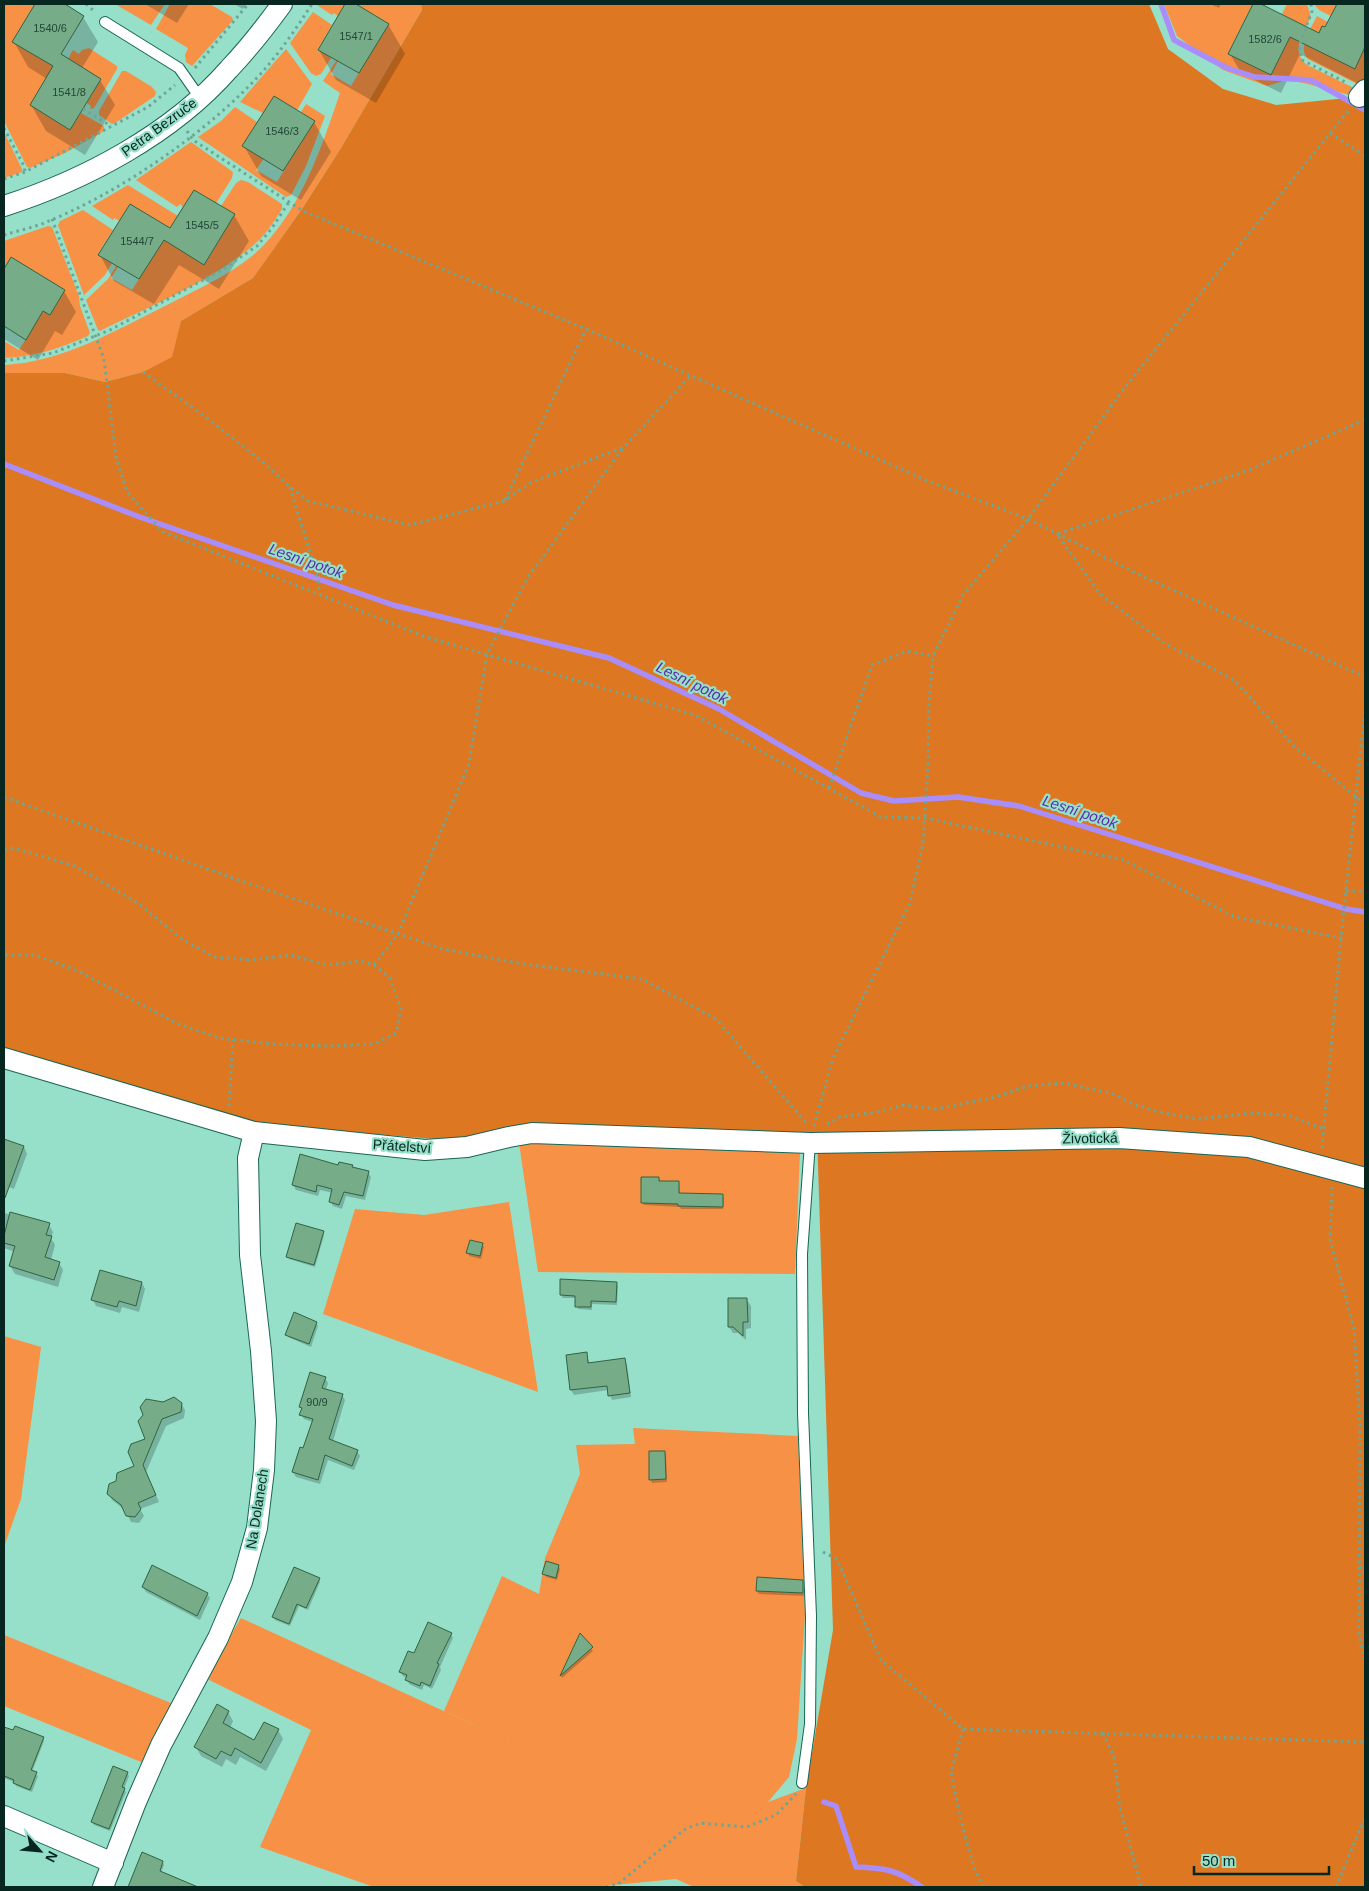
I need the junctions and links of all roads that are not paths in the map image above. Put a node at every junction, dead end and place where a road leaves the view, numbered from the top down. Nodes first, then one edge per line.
1 (282, 4) edge
2 (105, 22) dead end
3 (200, 98) junction
4 (4, 206) edge
5 (4, 1058) edge
6 (254, 1132) junction
7 (812, 1137) junction
8 (1365, 1178) edge
9 (802, 1782) road end
10 (4, 1816) edge
11 (113, 1863) junction
12 (103, 1887) edge

1 - 3 street, Petra Bezruče
2 - 3 lane
3 - 4 street, Petra Bezruče
5 - 6 street, Přátelství
6 - 7 street, Přátelství
6 - 11 street, Na Dolanech
7 - 8 street, Životická
7 - 9 lane
10 - 11 street
11 - 12 street, Na Dolanech

